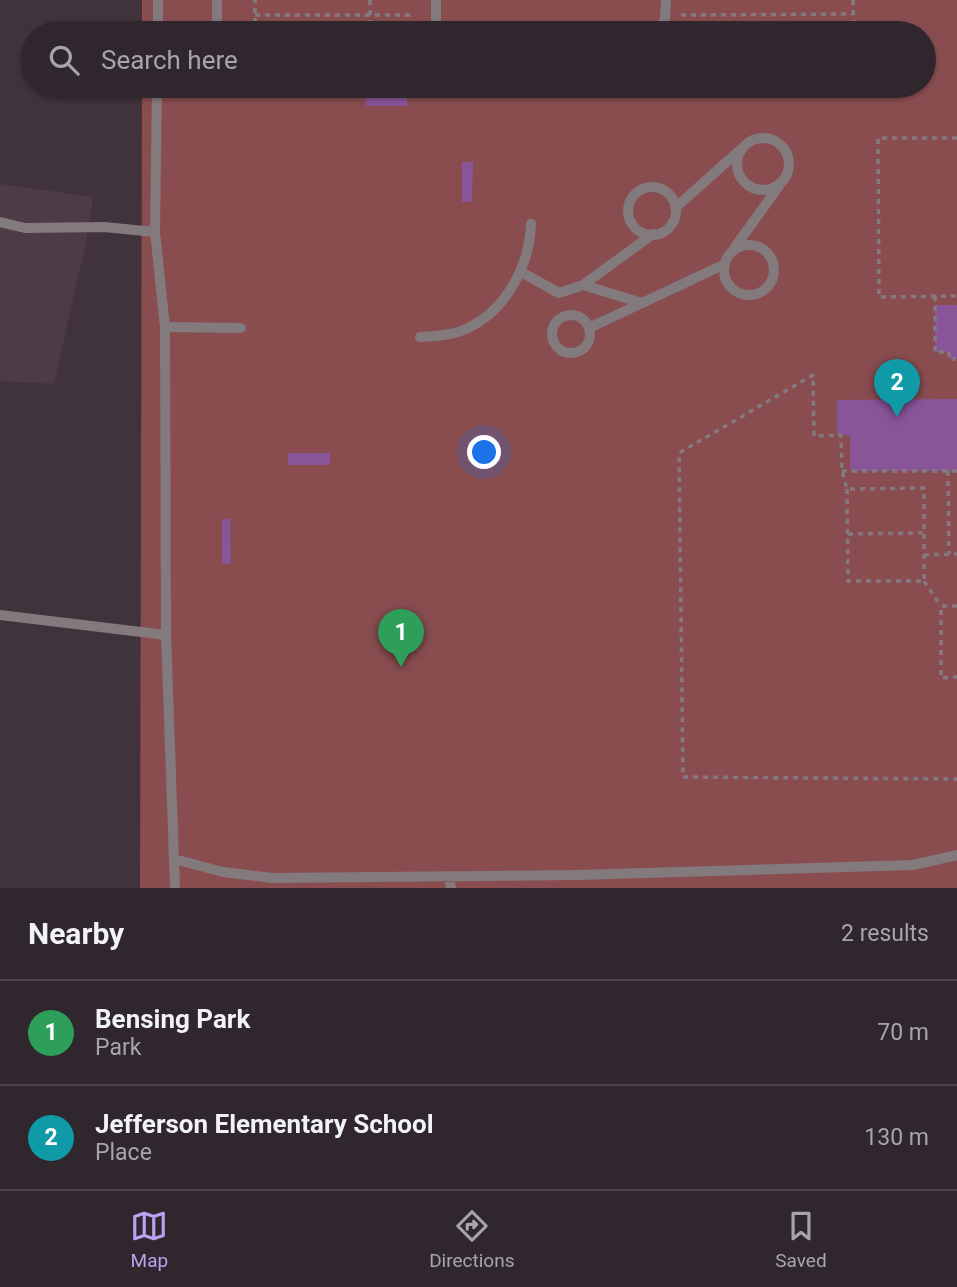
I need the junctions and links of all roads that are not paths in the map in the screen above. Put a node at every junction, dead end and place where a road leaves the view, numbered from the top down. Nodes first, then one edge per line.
1 (158, 0) edge
2 (217, 0) edge
3 (436, 0) edge
4 (666, 0) edge
5 (158, 21) edge
6 (217, 21) edge
7 (436, 21) edge
8 (662, 21) edge
9 (157, 98) edge
10 (741, 149) junction
11 (781, 183) junction
12 (676, 208) junction
13 (0, 222) edge
14 (531, 225) dead end
15 (155, 232) junction
16 (653, 234) junction
17 (733, 251) junction
18 (725, 264) junction
19 (521, 272) junction
20 (583, 285) junction
21 (642, 303) junction
22 (165, 327) junction
23 (241, 328) dead end
24 (589, 328) dead end
25 (420, 337) dead end
26 (0, 614) edge
27 (166, 635) junction
28 (957, 855) edge
29 (174, 859) junction
30 (449, 876) junction
31 (175, 888) edge
32 (451, 888) edge

1 - 5 lane
2 - 6 lane
3 - 7 lane
4 - 8 lane
9 - 15 lane
10 - 11 lane
10 - 11 lane
10 - 12 lane
11 - 17 lane
12 - 16 lane
12 - 16 lane
13 - 15 lane
14 - 19 lane
15 - 22 lane
16 - 20 lane
17 - 18 lane
17 - 18 lane
18 - 21 lane
19 - 20 lane
19 - 25 lane
20 - 21 lane
21 - 24 lane
22 - 23 lane
22 - 27 lane
26 - 27 lane
27 - 29 lane
28 - 30 lane
29 - 30 lane
29 - 31 lane
30 - 32 lane

